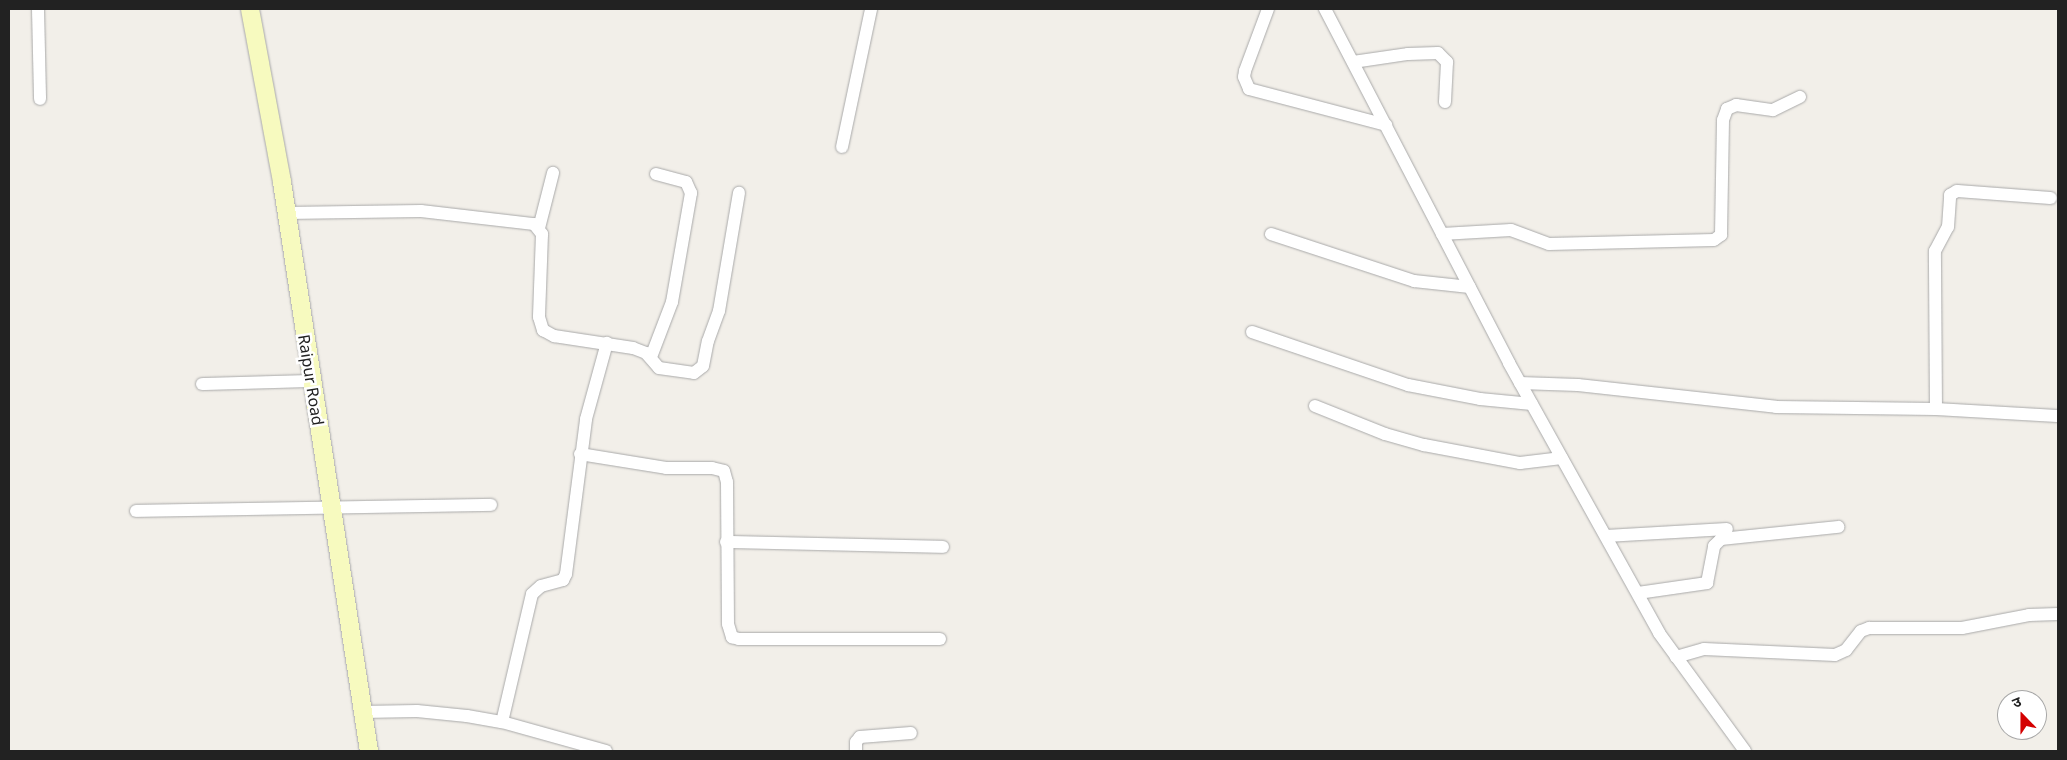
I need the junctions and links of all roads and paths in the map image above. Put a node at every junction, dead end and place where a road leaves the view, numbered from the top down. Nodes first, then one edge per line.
1 (38, 9) edge
2 (250, 9) edge
3 (871, 9) edge
4 (1268, 9) edge
5 (1325, 9) edge
6 (1353, 62) junction
7 (1800, 97) dead end
8 (40, 99) dead end
9 (1445, 102) dead end
10 (1386, 125) junction
11 (842, 147) dead end
12 (553, 173) dead end
13 (656, 174) dead end
14 (739, 193) dead end
15 (2051, 198) dead end
16 (286, 213) junction
17 (539, 228) junction
18 (1271, 234) dead end
19 (1442, 234) junction
20 (1470, 287) junction
21 (1252, 332) dead end
22 (607, 343) junction
23 (651, 357) junction
24 (312, 381) junction
25 (202, 384) dead end
26 (1520, 384) junction
27 (1532, 404) junction
28 (1315, 406) dead end
29 (1936, 409) junction
30 (2057, 416) dead end
31 (580, 454) junction
32 (1562, 458) junction
33 (491, 505) dead end
34 (331, 507) junction
35 (136, 511) dead end
36 (1838, 526) dead end
37 (1727, 529) dead end
38 (1606, 536) junction
39 (726, 542) junction
40 (943, 547) dead end
41 (1638, 593) junction
42 (2058, 614) edge
43 (940, 639) dead end
44 (1676, 657) junction
45 (362, 712) junction
46 (502, 722) junction
47 (911, 733) dead end
48 (369, 751) edge
49 (606, 751) edge
50 (856, 751) edge
51 (1745, 751) edge

1 - 8 street
2 - 16 main road, Raipur Road
3 - 11 street
4 - 10 street
5 - 6 street
6 - 9 street
6 - 10 street
7 - 19 street
10 - 19 street
12 - 17 street
13 - 23 street
14 - 23 street
15 - 29 street
16 - 17 street
16 - 24 main road, Raipur Road
17 - 22 street
18 - 20 street
19 - 20 street
20 - 26 street
21 - 27 street
22 - 23 street
22 - 31 street
24 - 25 street
24 - 34 main road, Raipur Road
26 - 27 street
26 - 29 street
27 - 32 street
28 - 32 street
29 - 30 street
31 - 39 street
31 - 46 street
32 - 38 street
33 - 34 street
34 - 35 street
34 - 45 main road, Raipur Road
36 - 41 street
37 - 38 street
38 - 41 street
39 - 40 street
39 - 43 street
41 - 44 street
42 - 44 street
44 - 51 street
45 - 46 street
45 - 48 main road, Raipur Road
46 - 49 street
47 - 50 street

